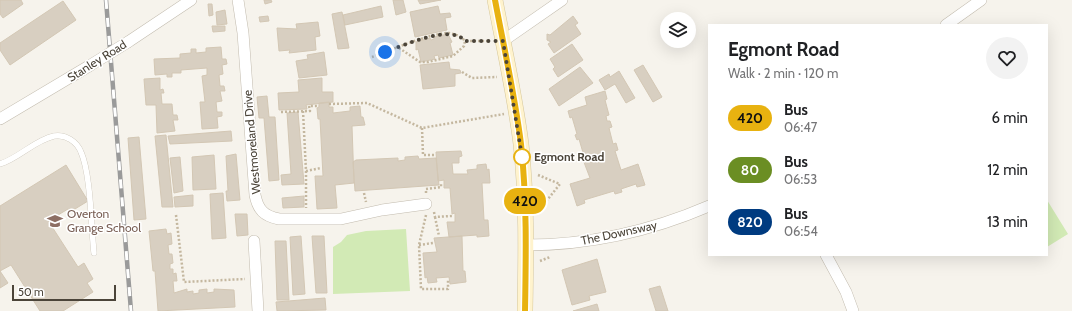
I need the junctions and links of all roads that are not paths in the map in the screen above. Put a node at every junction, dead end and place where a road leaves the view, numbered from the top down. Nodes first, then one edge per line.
1 (192, 0) edge
2 (238, 0) edge
3 (495, 0) edge
4 (562, 0) edge
5 (980, 0) edge
6 (947, 24) edge
7 (503, 41) junction
8 (0, 119) edge
9 (0, 164) edge
10 (708, 206) edge
11 (426, 209) road end
12 (254, 241) dead end
13 (526, 245) junction
14 (94, 253) dead end
15 (827, 256) edge
16 (258, 311) edge
17 (525, 311) edge
18 (853, 311) edge

1 - 8 street, Stanley Road, bridge
2 - 11 street, Westmoreland Drive
3 - 7 main road
4 - 7 street
5 - 6 street
7 - 13 main road
9 - 14 lane
10 - 13 street, The Downsway
12 - 16 street
13 - 17 main road
15 - 18 street

